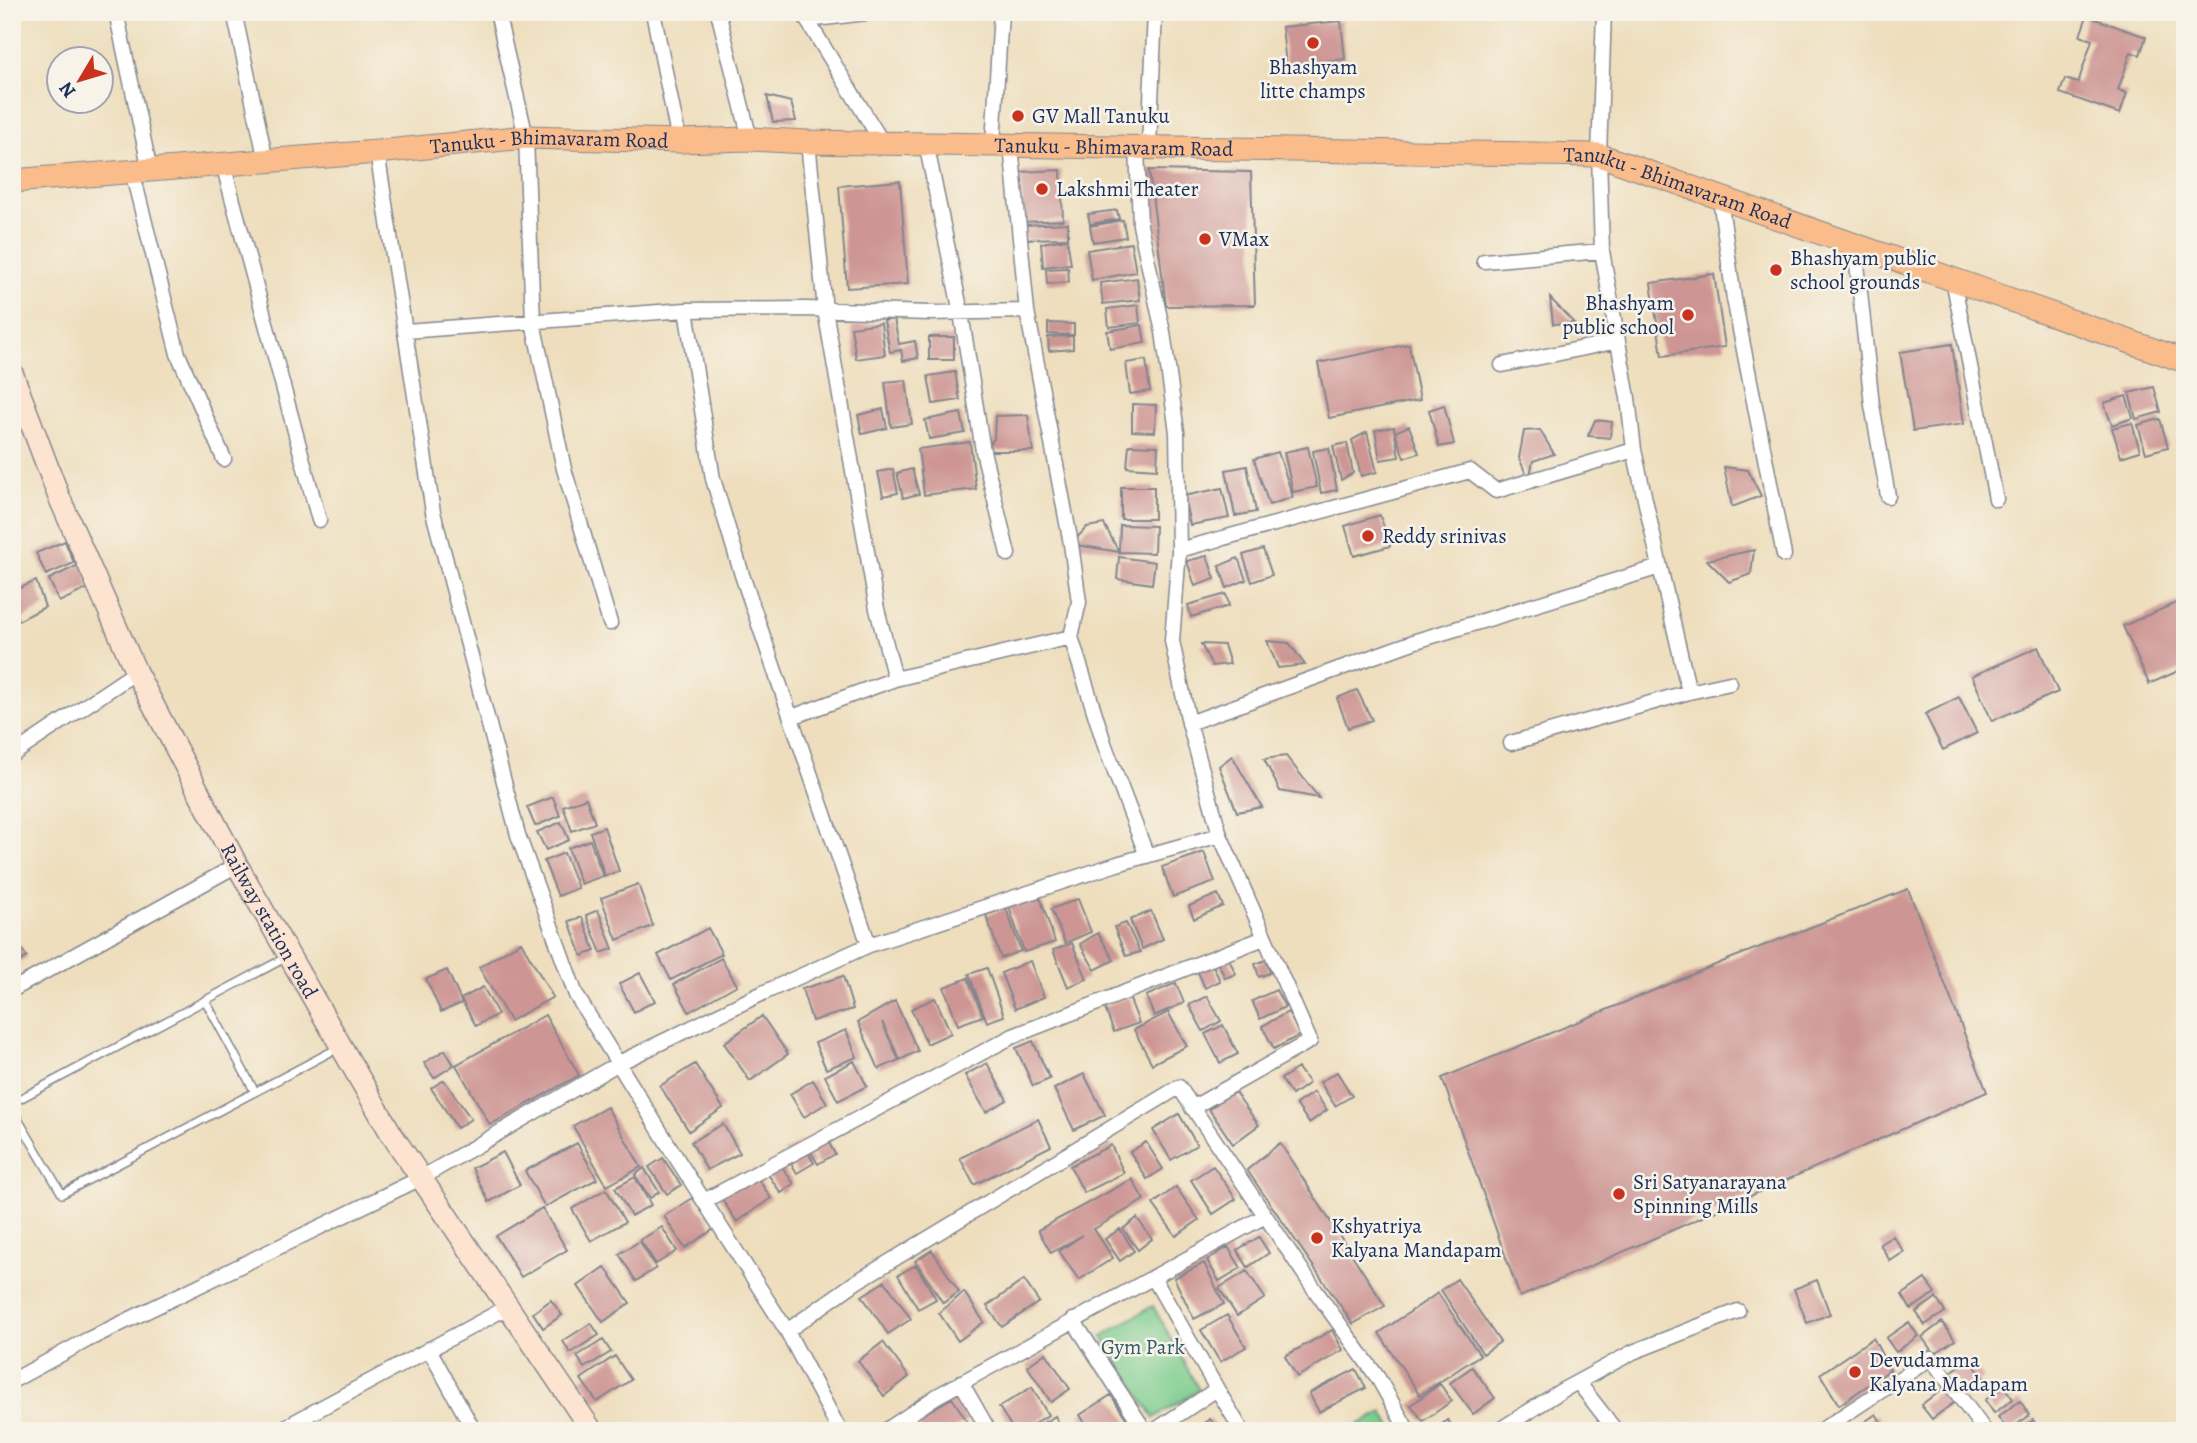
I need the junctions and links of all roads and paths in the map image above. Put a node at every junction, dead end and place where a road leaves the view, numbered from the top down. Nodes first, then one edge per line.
1 (116, 12) edge
2 (234, 12) edge
3 (497, 12) edge
4 (653, 12) edge
5 (718, 12) edge
6 (874, 12) edge
7 (1001, 12) edge
8 (1154, 12) edge
9 (1604, 12) edge
10 (807, 16) edge
11 (526, 137) junction
12 (750, 139) junction
13 (679, 141) junction
14 (808, 142) junction
15 (881, 142) junction
16 (926, 143) junction
17 (1002, 145) junction
18 (1143, 147) junction
19 (377, 152) junction
20 (1599, 155) junction
21 (266, 161) junction
22 (223, 164) junction
23 (141, 170) junction
24 (12, 181) edge
25 (1720, 198) junction
26 (1855, 245) junction
27 (1602, 251) junction
28 (1485, 261) dead end
29 (1953, 279) junction
30 (686, 310) junction
31 (825, 310) junction
32 (1027, 312) junction
33 (961, 313) junction
34 (533, 322) junction
35 (406, 331) junction
36 (1618, 341) junction
37 (2185, 361) edge
38 (1502, 365) dead end
39 (12, 373) edge
40 (1634, 450) junction
41 (224, 459) dead end
42 (1888, 496) dead end
43 (1996, 499) dead end
44 (319, 520) dead end
45 (1179, 550) junction
46 (1008, 554) dead end
47 (1784, 555) dead end
48 (1660, 568) junction
49 (610, 623) dead end
50 (1072, 637) junction
51 (136, 672) junction
52 (895, 679) junction
53 (1730, 683) dead end
54 (1689, 692) junction
55 (792, 717) junction
56 (1189, 723) junction
57 (1511, 743) dead end
58 (12, 755) edge
59 (1220, 835) junction
60 (1147, 856) junction
61 (237, 865) junction
62 (1264, 938) junction
63 (869, 945) junction
64 (289, 956) junction
65 (12, 990) edge
66 (205, 1000) junction
67 (341, 1046) junction
68 (619, 1063) junction
69 (255, 1092) junction
70 (12, 1103) edge
71 (1192, 1108) junction
72 (12, 1109) edge
73 (421, 1178) junction
74 (704, 1201) junction
75 (1265, 1216) junction
76 (1153, 1277) junction
77 (508, 1307) junction
78 (1738, 1311) dead end
79 (1073, 1321) junction
80 (787, 1331) junction
81 (429, 1349) junction
82 (12, 1381) edge
83 (961, 1382) junction
84 (1578, 1382) junction
85 (1217, 1390) junction
86 (278, 1431) edge
87 (474, 1431) edge
88 (592, 1431) edge
89 (839, 1431) edge
90 (885, 1431) edge
91 (989, 1431) edge
92 (1144, 1431) edge
93 (1154, 1431) edge
94 (1242, 1431) edge
95 (1408, 1431) edge
96 (1498, 1431) edge
97 (1616, 1431) edge
98 (1820, 1431) edge
99 (1985, 1431) edge

1 - 23 street
2 - 21 street
3 - 11 street
4 - 13 street
5 - 12 street
6 - 10 street
7 - 17 street
8 - 18 street
9 - 20 street
10 - 15 street
11 - 13 main road, Tanuku - Bhimavaram Road
11 - 19 main road, Tanuku - Bhimavaram Road
11 - 34 street
12 - 13 main road, Tanuku - Bhimavaram Road
12 - 14 main road, Tanuku - Bhimavaram Road
14 - 15 main road, Tanuku - Bhimavaram Road
14 - 31 street
15 - 16 main road, Tanuku - Bhimavaram Road
16 - 17 main road, Tanuku - Bhimavaram Road
16 - 33 street
17 - 18 main road, Tanuku - Bhimavaram Road
17 - 32 street
18 - 20 main road, Tanuku - Bhimavaram Road
18 - 45 street
19 - 21 main road, Tanuku - Bhimavaram Road
19 - 35 street
20 - 25 main road, Tanuku - Bhimavaram Road
20 - 27 street
21 - 22 main road, Tanuku - Bhimavaram Road
22 - 23 main road, Tanuku - Bhimavaram Road
22 - 44 street
23 - 24 main road, Tanuku - Bhimavaram Road
23 - 41 street
25 - 26 main road, Tanuku - Bhimavaram Road
25 - 47 street
26 - 29 main road, Tanuku - Bhimavaram Road
26 - 42 street
27 - 28 street
27 - 36 street
29 - 37 main road, Tanuku - Bhimavaram Road
29 - 43 street
30 - 31 street
30 - 34 street
30 - 55 street
31 - 33 street
31 - 52 street
32 - 33 street
32 - 50 street
33 - 46 street
34 - 35 street
34 - 49 street
35 - 68 street
36 - 38 street
36 - 40 street
39 - 51 street, Railway station road
40 - 45 street
40 - 48 street
45 - 56 street
48 - 54 street
48 - 56 street
50 - 52 street
50 - 60 street
51 - 58 street
51 - 61 street, Railway station road
52 - 55 street
53 - 54 street
54 - 57 street
55 - 63 street
56 - 59 street
59 - 60 street
59 - 62 street
60 - 63 street
61 - 64 street, Railway station road
61 - 65 street
62 - 71 street
62 - 74 street
63 - 68 street
64 - 66 lane
64 - 67 street, Railway station road
66 - 69 lane
66 - 70 lane
67 - 69 lane
67 - 73 street, Railway station road
68 - 73 street
68 - 74 street
69 - 72 lane
71 - 75 street
71 - 80 street
73 - 77 street, Railway station road
73 - 82 street
74 - 80 street
75 - 76 street
75 - 95 street
76 - 79 street
76 - 85 street
77 - 81 street
77 - 88 street, Railway station road
78 - 84 street
79 - 83 street
79 - 92 street
80 - 89 street
81 - 86 street
81 - 87 street
83 - 90 street
83 - 91 street
84 - 96 street
84 - 97 street
85 - 93 street
85 - 94 street
98 - 99 street

